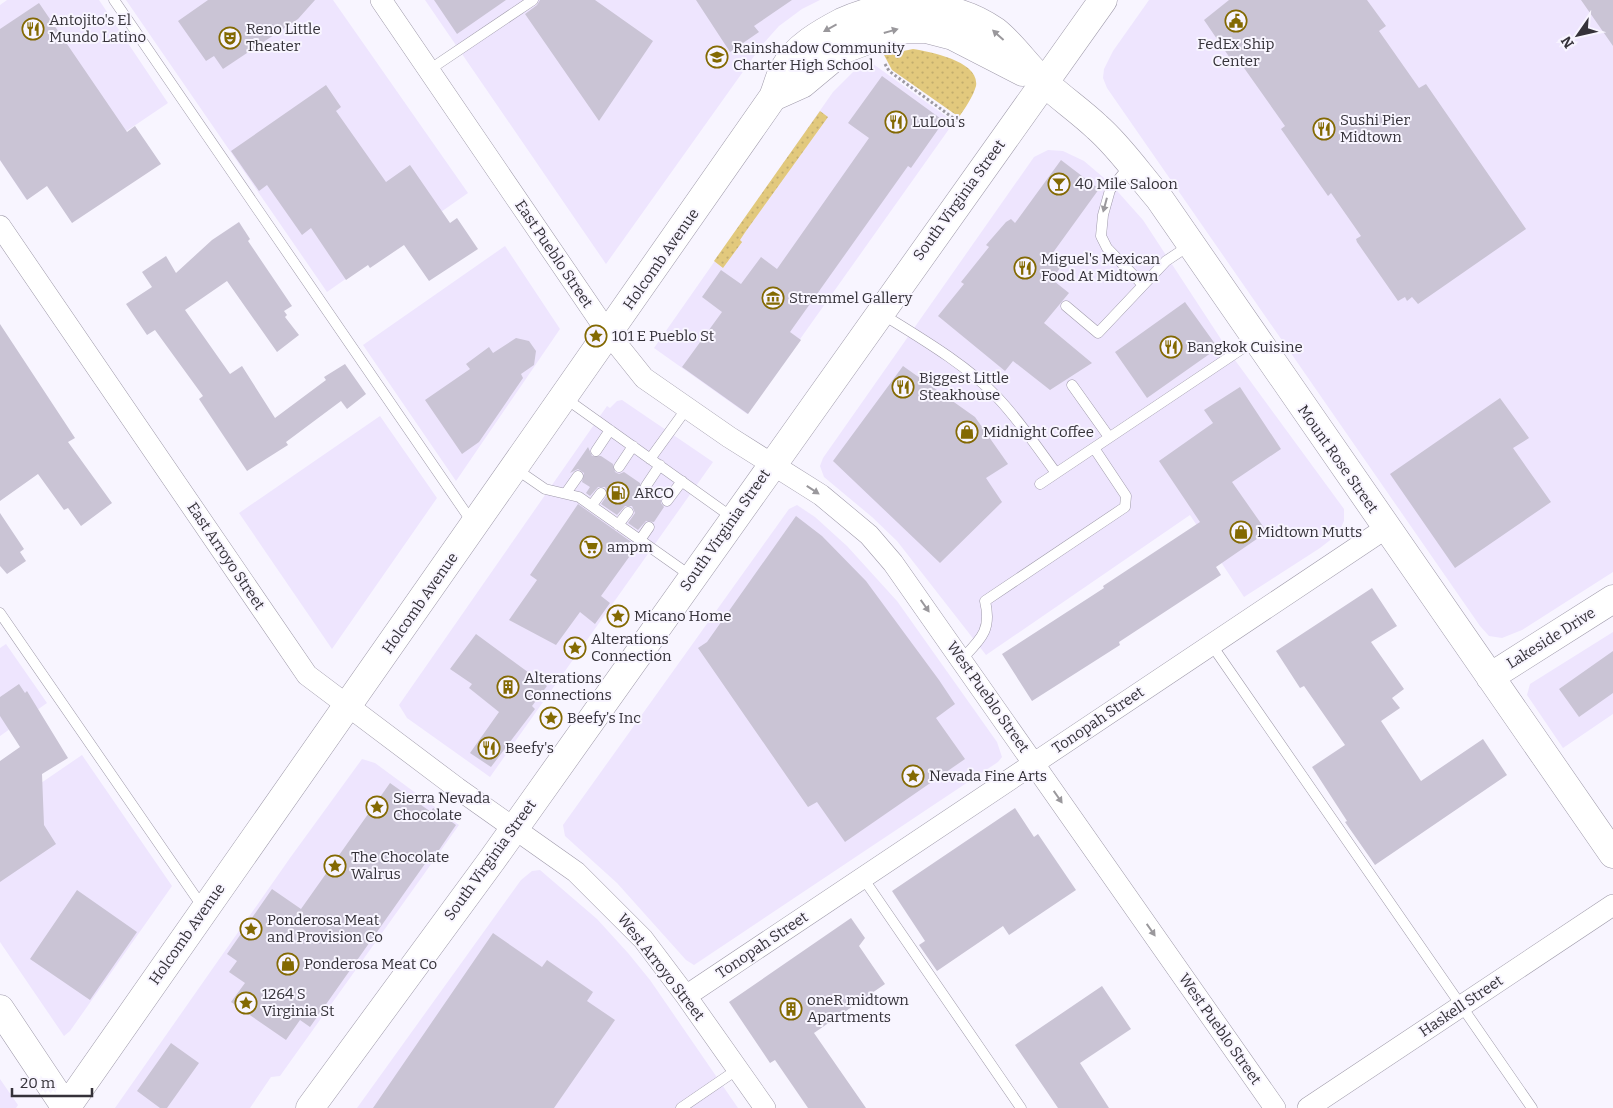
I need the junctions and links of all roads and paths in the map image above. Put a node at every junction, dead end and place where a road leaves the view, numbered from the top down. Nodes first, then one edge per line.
1 (114, 0) edge
2 (381, 0) edge
3 (533, 0) edge
4 (1103, 0) edge
5 (891, 2) edge
6 (884, 62) dead end
7 (429, 70) junction
8 (1044, 82) junction
9 (774, 97) junction
10 (960, 123) dead end
11 (1130, 165) junction
12 (0, 226) edge
13 (1191, 245) junction
14 (1144, 285) junction
15 (1066, 306) dead end
16 (880, 312) junction
17 (608, 333) junction
18 (1256, 340) junction
19 (1072, 385) dead end
20 (564, 397) junction
21 (686, 408) junction
22 (610, 430) junction
23 (1109, 438) junction
24 (633, 446) junction
25 (1094, 448) junction
26 (596, 451) dead end
27 (650, 458) junction
28 (772, 463) junction
29 (660, 466) junction
30 (619, 467) dead end
31 (514, 468) junction
32 (1056, 473) junction
33 (578, 476) dead end
34 (682, 481) junction
35 (1040, 484) dead end
36 (646, 486) dead end
37 (566, 493) junction
38 (601, 493) dead end
39 (667, 501) dead end
40 (592, 506) junction
41 (628, 512) dead end
42 (733, 518) junction
43 (474, 525) junction
44 (618, 525) junction
45 (649, 527) dead end
46 (1386, 528) junction
47 (640, 540) junction
48 (692, 576) junction
49 (1613, 599) edge
50 (0, 613) edge
51 (1211, 644) junction
52 (962, 659) junction
53 (1490, 677) junction
54 (348, 707) junction
55 (1034, 762) junction
56 (514, 826) junction
57 (1613, 854) edge
58 (862, 878) junction
59 (1613, 904) edge
60 (204, 910) junction
61 (686, 996) junction
62 (1461, 1006) junction
63 (0, 1009) edge
64 (738, 1069) junction
65 (66, 1108) edge
66 (310, 1108) edge
67 (681, 1108) edge
68 (765, 1108) edge
69 (1021, 1108) edge
70 (1275, 1108) edge
71 (1308, 1108) edge
72 (1532, 1108) edge

1 - 43 lane
2 - 7 street, East Pueblo Street
3 - 7 lane
4 - 8 street, South Virginia Street
8 -> 5 street, Holcomb Avenue
5 -> 9 street, Holcomb Avenue
6 - 10 path
7 - 17 street, East Pueblo Street
9 -> 8 street, Holcomb Avenue
8 - 11 street, Mount Rose Street
8 - 16 street, South Virginia Street
9 - 17 street, Holcomb Avenue
11 - 13 street, Mount Rose Street
11 -> 14 lane
12 - 54 street, East Arroyo Street
13 - 14 lane
13 - 18 street, Mount Rose Street
14 - 15 lane
16 - 28 street, South Virginia Street
16 - 32 lane
17 - 20 street, Holcomb Avenue
17 - 21 street, East Pueblo Street
18 - 23 lane
18 - 46 street, Mount Rose Street
19 - 23 lane
20 - 22 lane
20 - 31 street, Holcomb Avenue
21 - 27 lane
21 - 28 street, East Pueblo Street
22 - 24 lane
22 - 26 lane
23 - 25 lane
24 - 27 lane
24 - 30 lane
25 - 32 lane
25 - 52 lane
27 - 29 lane
28 - 42 street, South Virginia Street
28 -> 52 street, West Pueblo Street
29 - 34 lane
29 - 36 lane
31 - 37 lane
31 - 43 street, Holcomb Avenue
32 - 35 lane
33 - 37 lane
34 - 39 lane
34 - 42 lane
37 - 40 lane
38 - 40 lane
40 - 44 lane
41 - 44 lane
42 - 48 street, South Virginia Street
43 - 54 street, Holcomb Avenue
44 - 47 lane
45 - 47 lane
46 - 51 street, Tonopah Street
46 - 53 street, Mount Rose Street
47 - 48 lane
48 - 56 street, South Virginia Street
49 - 53 street, Lakeside Drive
50 - 60 lane
51 - 55 street, Tonopah Street
51 - 62 lane
52 - 55 street, West Pueblo Street
53 - 57 street, Mount Rose Street
54 - 56 street, East Arroyo Street
54 - 60 street, Holcomb Avenue
55 - 58 street, Tonopah Street
55 -> 70 street, West Pueblo Street
56 - 61 street, West Arroyo Street
56 - 66 street, South Virginia Street
58 - 61 street, Tonopah Street
58 - 69 lane
59 - 62 street, Haskell Street
60 - 65 street, Holcomb Avenue
61 - 64 street, West Arroyo Street
62 - 71 street, Haskell Street
62 - 72 lane
63 - 65 street
64 - 67 lane
64 - 68 street, West Arroyo Street

